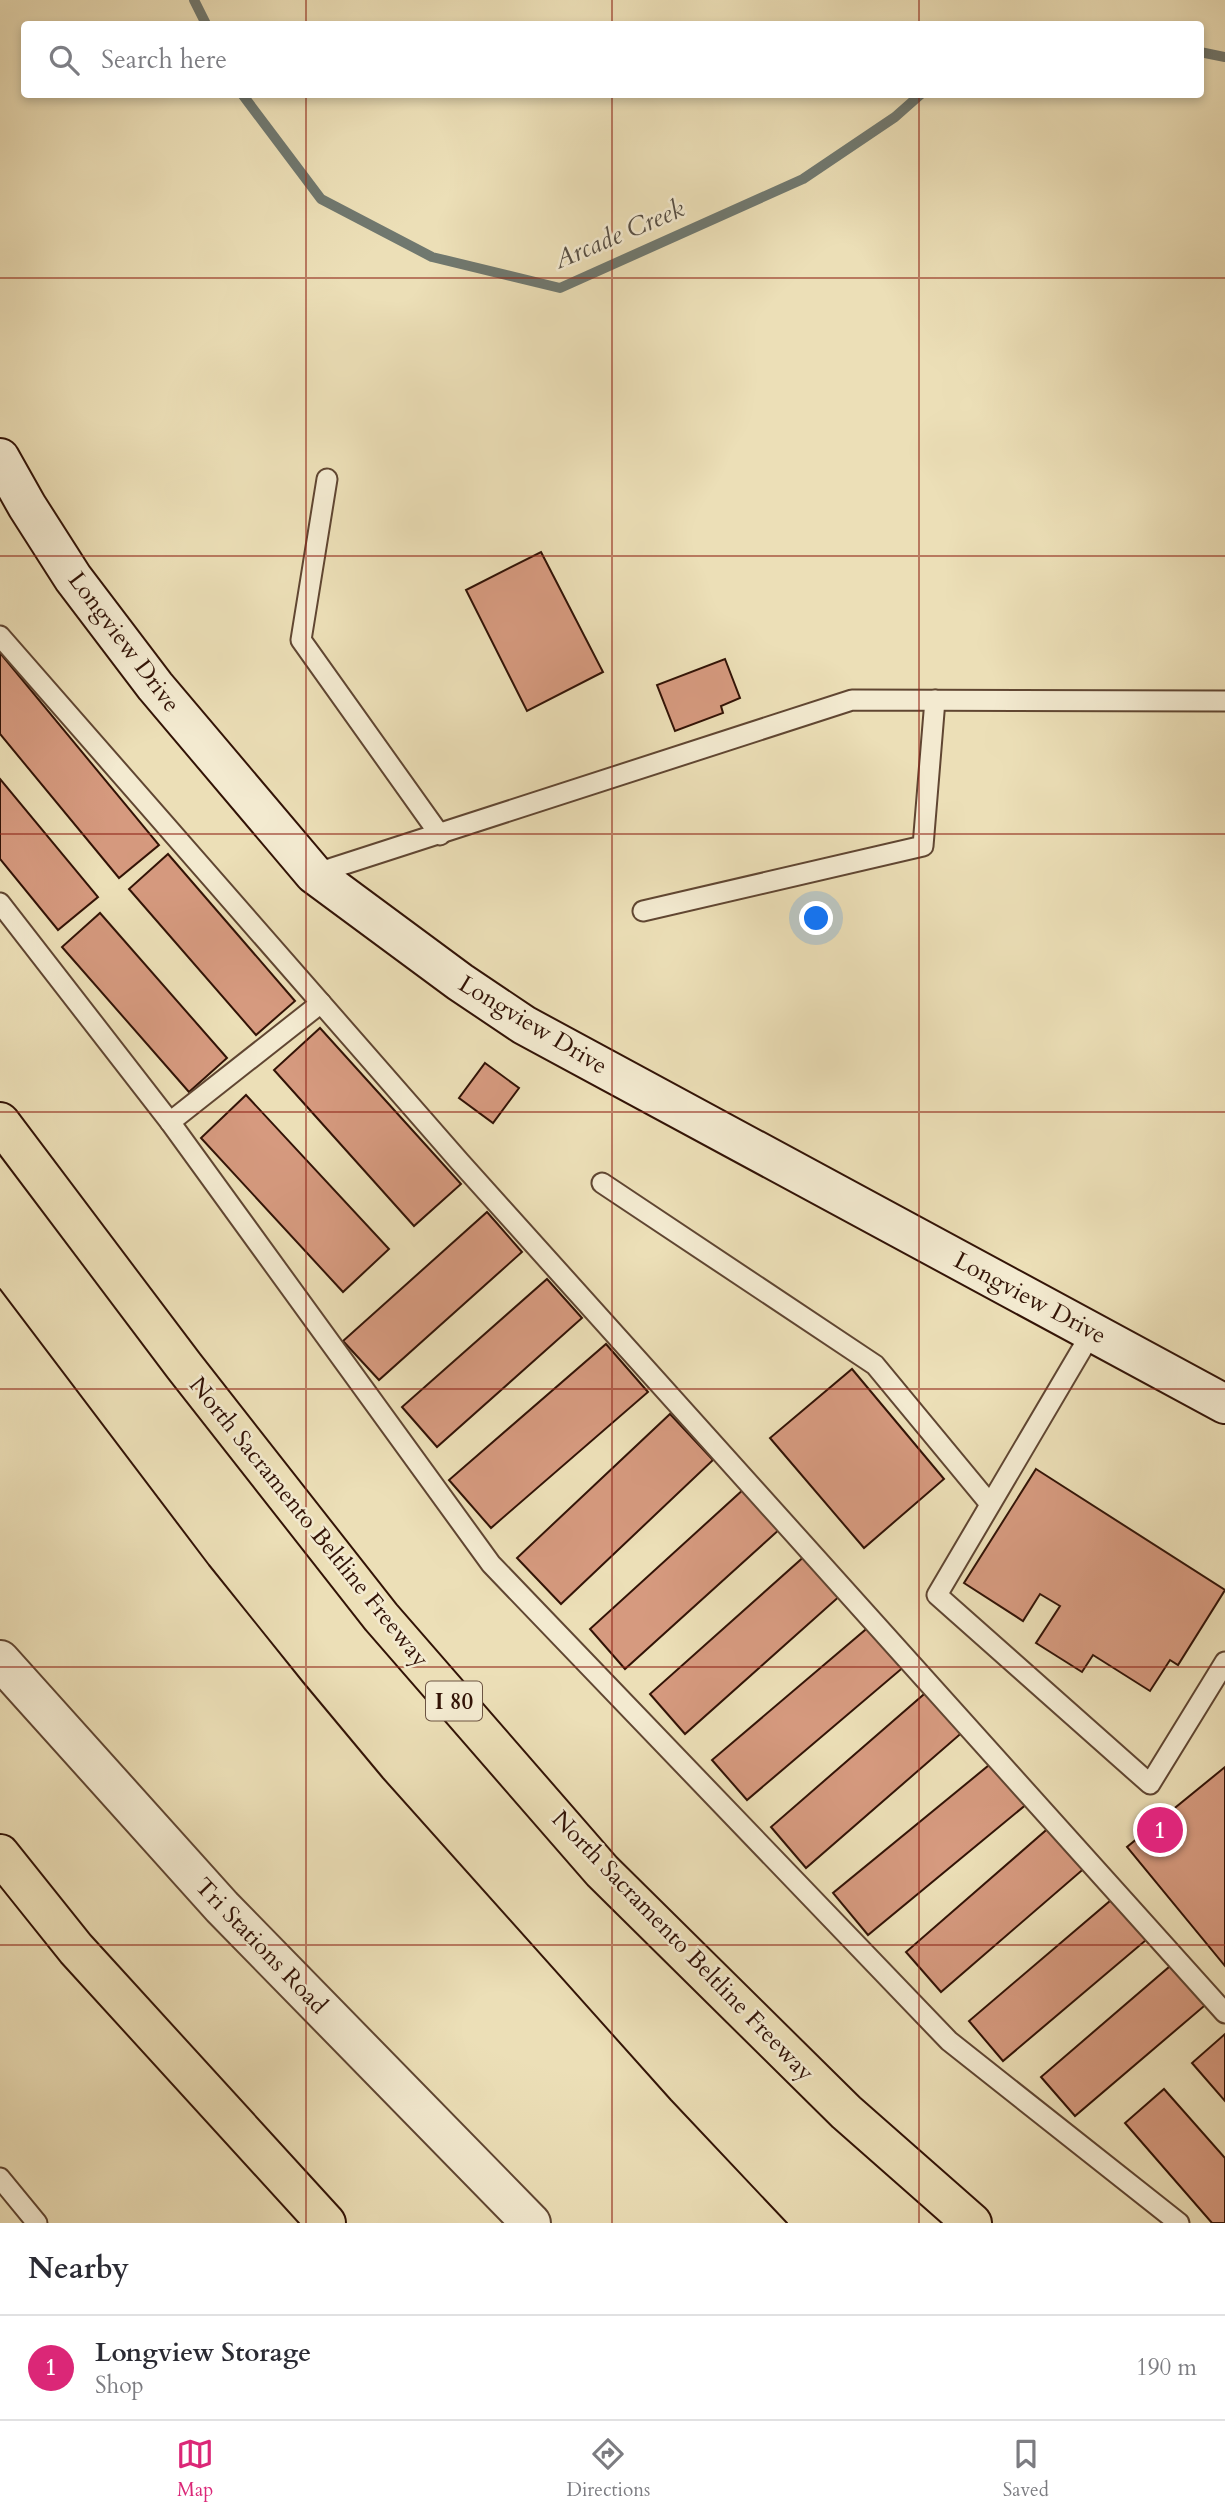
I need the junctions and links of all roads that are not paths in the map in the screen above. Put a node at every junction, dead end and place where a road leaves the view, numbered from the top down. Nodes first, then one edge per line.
1 (0, 458) edge
2 (327, 479) dead end
3 (0, 636) edge
4 (934, 700) junction
5 (1225, 701) edge
6 (440, 835) junction
7 (314, 874) junction
8 (0, 903) edge
9 (643, 911) dead end
10 (321, 1003) junction
11 (0, 1122) edge
12 (170, 1122) junction
13 (602, 1183) dead end
14 (1092, 1332) junction
15 (1225, 1404) edge
16 (990, 1504) junction
17 (0, 1660) edge
18 (1224, 1664) edge
19 (0, 1854) edge
20 (1225, 2013) edge
21 (0, 2178) edge
22 (37, 2223) edge
23 (326, 2223) edge
24 (531, 2223) edge
25 (972, 2223) edge
26 (1179, 2223) edge

1 - 7 street, Longview Drive
2 - 6 lane
3 - 10 lane
4 - 5 lane
4 - 6 lane
4 - 9 lane
6 - 7 lane
7 - 14 street, Longview Drive
8 - 12 lane
10 - 12 lane
10 - 20 lane
11 - 25 highway, North Sacramento Beltline Freeway / I 80
12 - 26 lane
13 - 16 lane
14 - 15 street, Longview Drive
14 - 16 lane
16 - 18 lane
17 - 24 street, Tri Stations Road
19 - 23 highway
21 - 22 lane

